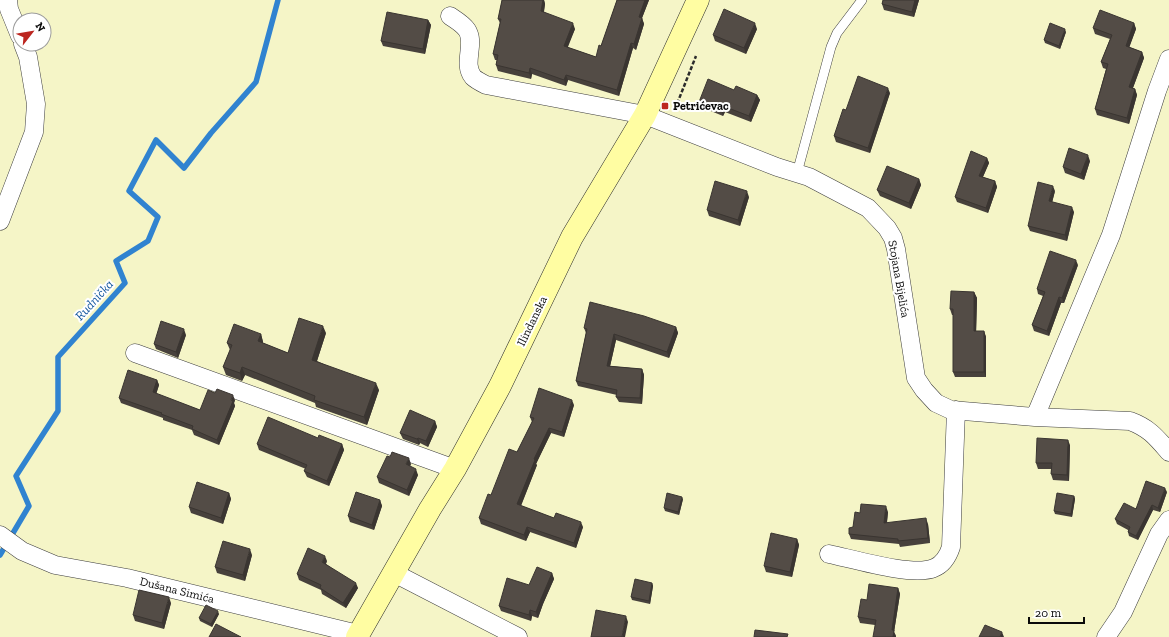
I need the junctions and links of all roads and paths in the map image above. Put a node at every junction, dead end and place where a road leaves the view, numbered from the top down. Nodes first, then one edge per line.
1 (8, 0) edge
2 (698, 0) edge
3 (862, 0) edge
4 (12, 16) edge
5 (450, 16) dead end
6 (26, 52) edge
7 (1169, 59) edge
8 (645, 115) junction
9 (797, 173) junction
10 (0, 222) edge
11 (135, 352) dead end
12 (956, 410) junction
13 (1035, 417) junction
14 (1169, 452) edge
15 (455, 469) junction
16 (1169, 520) edge
17 (0, 535) edge
18 (829, 554) dead end
19 (394, 573) junction
20 (358, 635) edge
21 (518, 637) edge
22 (1106, 637) edge

1 - 4 street
2 - 8 street, Ilindanska
3 - 9 lane
5 - 8 street, Stojana Bijelića
6 - 10 street
7 - 13 street
8 - 9 street, Stojana Bijelića
8 - 15 street, Ilindanska
9 - 12 street, Stojana Bijelića
11 - 15 street
12 - 13 street, Stojana Bijelića
12 - 18 street
13 - 14 street, Stojana Bijelića
15 - 19 street, Ilindanska
16 - 22 street
17 - 20 street, Dušana Simića
19 - 20 street, Ilindanska
19 - 21 street

